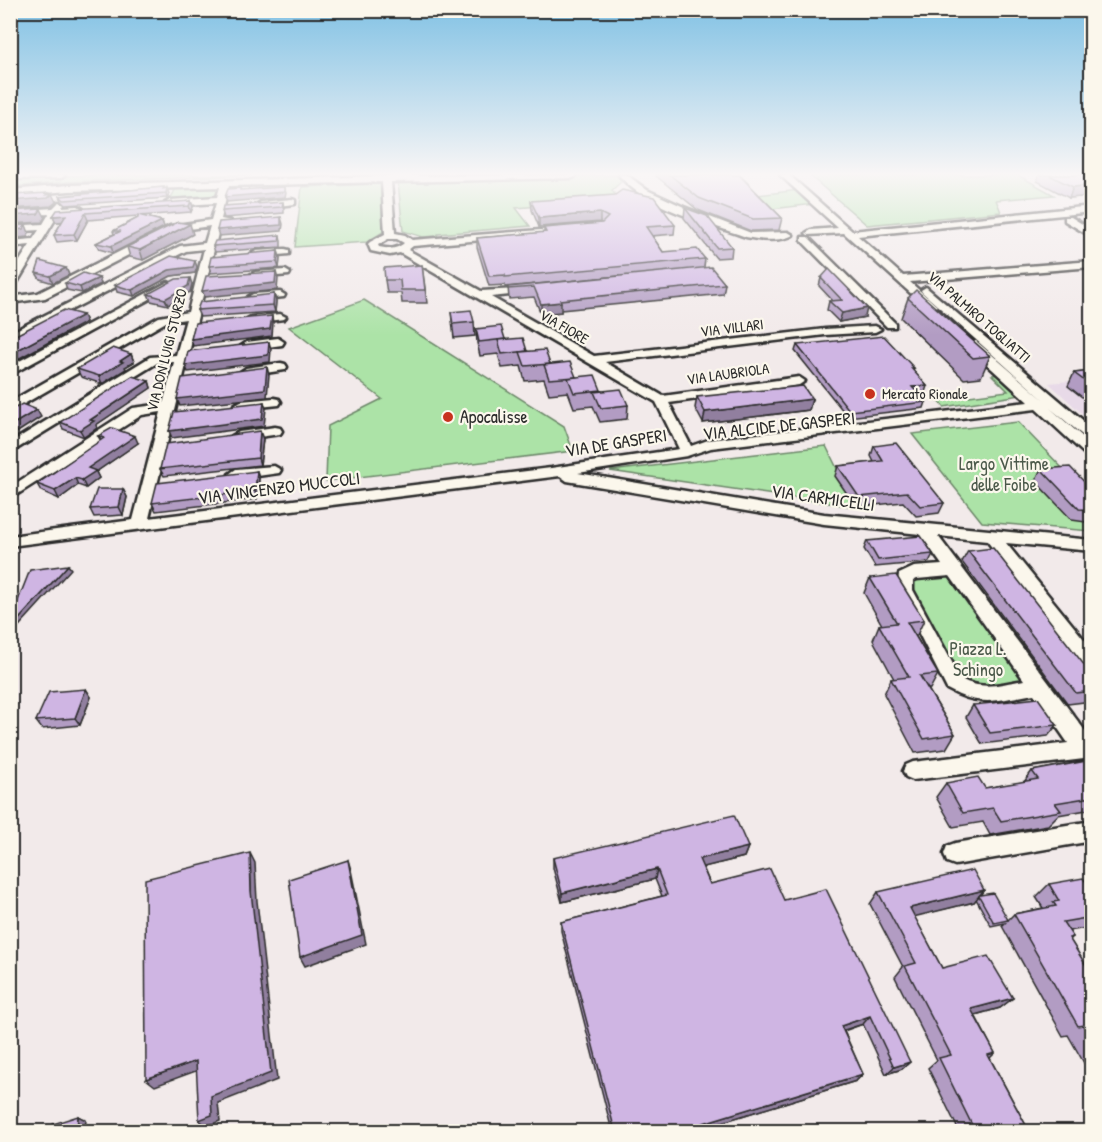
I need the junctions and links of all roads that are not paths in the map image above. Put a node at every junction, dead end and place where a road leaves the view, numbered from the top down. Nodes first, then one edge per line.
1 (45, 228) edge
2 (172, 228) edge
3 (216, 228) edge
4 (389, 228) edge
5 (732, 228) edge
6 (849, 228) edge
7 (850, 228) edge
8 (911, 228) edge
9 (963, 228) edge
10 (576, 229) edge
11 (857, 235) junction
12 (390, 236) junction
13 (808, 236) junction
14 (38, 242) junction
15 (215, 243) junction
16 (10, 244) edge
17 (406, 246) junction
18 (285, 252) dead end
19 (241, 256) edge
20 (1092, 264) edge
21 (285, 273) dead end
22 (238, 276) edge
23 (208, 277) junction
24 (907, 278) junction
25 (12, 280) edge
26 (536, 289) edge
27 (280, 295) dead end
28 (479, 295) junction
29 (238, 299) edge
30 (10, 300) edge
31 (198, 314) junction
32 (280, 317) dead end
33 (235, 321) edge
34 (10, 338) edge
35 (278, 342) dead end
36 (231, 348) edge
37 (187, 354) junction
38 (593, 360) junction
39 (281, 367) dead end
40 (10, 371) edge
41 (235, 373) edge
42 (799, 381) dead end
43 (661, 400) junction
44 (274, 402) dead end
45 (227, 407) edge
46 (10, 408) edge
47 (1051, 408) junction
48 (173, 411) junction
49 (275, 431) dead end
50 (1092, 436) edge
51 (229, 437) edge
52 (10, 449) edge
53 (687, 452) junction
54 (1092, 453) edge
55 (274, 470) dead end
56 (551, 473) junction
57 (218, 477) edge
58 (10, 494) edge
59 (140, 524) junction
60 (926, 531) junction
61 (992, 536) junction
62 (10, 541) edge
63 (1092, 546) edge
64 (954, 570) junction
65 (1092, 663) edge
66 (1037, 686) junction
67 (1088, 749) edge
68 (913, 771) dead end
69 (1092, 831) edge
70 (955, 854) dead end

1 - 14 street
2 - 30 street
3 - 15 street, VIA DON LUIGI STURZO
4 - 12 street
5 - 13 street
6 - 11 street, VIA PALMIRO TOGLIATTI
7 - 11 street, VIA PALMIRO TOGLIATTI
8 - 11 street
9 - 11 street
10 - 17 street
11 - 13 street
11 - 24 street, VIA PALMIRO TOGLIATTI
12 - 17 street, VIA FIORE
12 - 17 street, VIA FIORE
13 - 38 street, VIA VILLARI
14 - 16 street
14 - 25 street
15 - 23 street, VIA DON LUIGI STURZO
15 - 34 street
17 - 28 street, VIA FIORE
18 - 19 street
20 - 24 street
21 - 22 street
23 - 31 street, VIA DON LUIGI STURZO
23 - 40 street
24 - 47 street, VIA PALMIRO TOGLIATTI
24 - 47 street, VIA PALMIRO TOGLIATTI
26 - 28 street
27 - 29 street
28 - 38 street, VIA FIORE
31 - 37 street, VIA DON LUIGI STURZO
31 - 46 street
32 - 33 street
35 - 36 street
37 - 48 street, VIA DON LUIGI STURZO
37 - 52 street
38 - 43 street, VIA FIORE
39 - 41 street
42 - 43 street, VIA LAUBRIOLA
43 - 53 street
44 - 45 street
47 - 50 street, VIA PALMIRO TOGLIATTI
47 - 53 street, VIA ALCIDE DE GASPERI
47 - 54 street, VIA PALMIRO TOGLIATTI
48 - 58 street
48 - 59 street, VIA DON LUIGI STURZO
49 - 51 street
53 - 56 street, VIA DE GASPERI
55 - 57 street
56 - 59 street, VIA VINCENZO MUCCOLI
56 - 60 street, VIA CARMICELLI
59 - 62 street, VIA VINCENZO MUCCOLI
60 - 61 street, VIA CARMICELLI
60 - 64 street
61 - 63 street, VIA CARMICELLI
61 - 65 street
64 - 66 street
64 - 66 street
66 - 67 street
67 - 68 street
69 - 70 street

